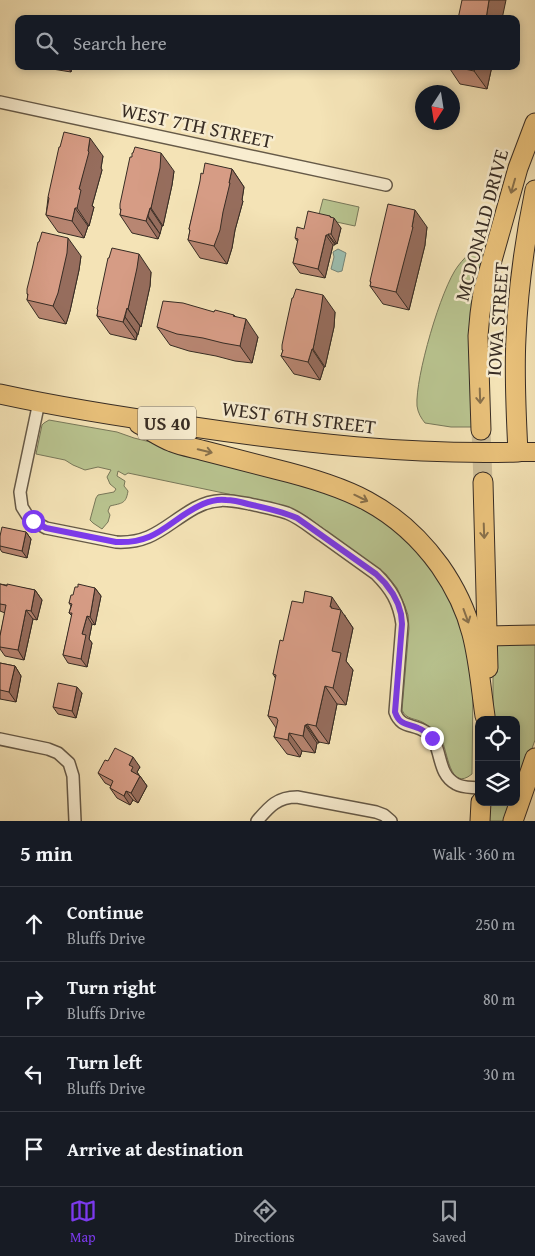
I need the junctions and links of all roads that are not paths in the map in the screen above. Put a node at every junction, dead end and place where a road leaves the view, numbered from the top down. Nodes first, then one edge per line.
1 (0, 102) edge
2 (535, 123) edge
3 (386, 185) dead end
4 (535, 190) edge
5 (0, 394) edge
6 (39, 402) junction
7 (129, 418) junction
8 (481, 430) tunnel mouth
9 (527, 452) edge
10 (483, 482) tunnel mouth
11 (488, 636) junction
12 (535, 636) edge
13 (484, 716) edge
14 (484, 716) edge
15 (0, 739) edge
16 (535, 758) edge
17 (475, 787) edge
18 (520, 791) edge
19 (481, 806) edge
20 (516, 806) edge
21 (75, 821) edge
22 (256, 821) edge
23 (391, 821) edge
24 (480, 821) edge
25 (513, 821) edge

1 - 3 street, WEST 7TH STREET
2 -> 8 highway, MCDONALD DRIVE
4 - 9 highway, IOWA STREET / US 40
5 - 6 highway, WEST 6TH STREET / US 40
6 - 7 highway, WEST 6TH STREET / US 40
6 - 17 street
7 - 9 highway, WEST 6TH STREET / US 40
7 -> 13 highway
10 -> 11 highway
11 - 12 highway
11 - 14 highway
15 - 21 street
16 - 18 highway
19 - 24 highway
20 - 25 highway
22 - 23 street

